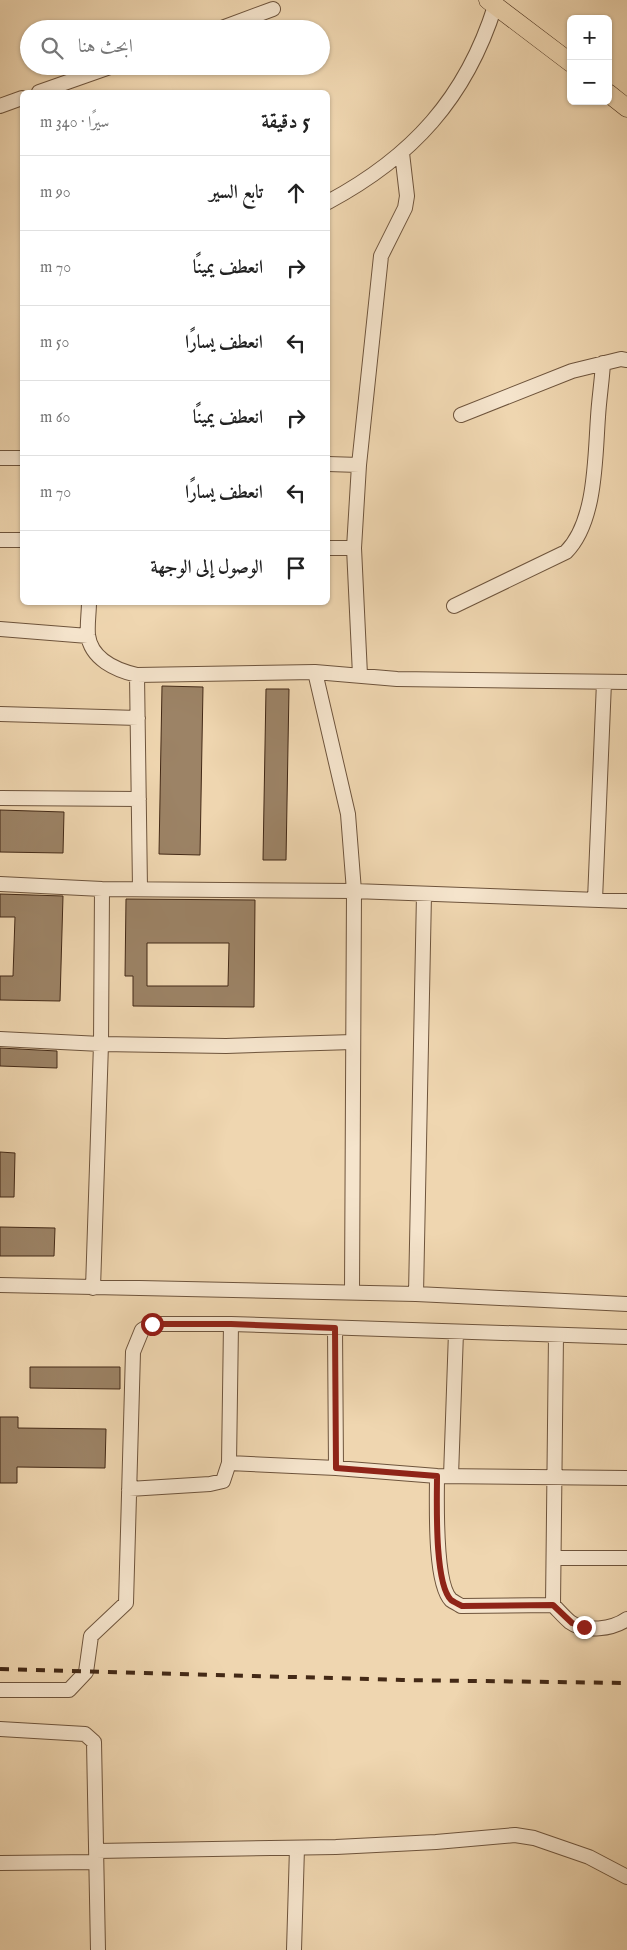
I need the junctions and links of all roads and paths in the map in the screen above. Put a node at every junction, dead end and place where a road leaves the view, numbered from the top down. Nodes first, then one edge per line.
1 (491, 3) edge
2 (273, 9) dead end
3 (243, 20) edge
4 (567, 61) edge
5 (87, 75) edge
6 (45, 90) edge
7 (612, 96) edge
8 (20, 99) edge
9 (0, 106) edge
10 (627, 108) edge
11 (402, 153) junction
12 (330, 201) edge
13 (627, 360) edge
14 (603, 363) junction
15 (461, 415) dead end
16 (0, 458) edge
17 (20, 458) edge
18 (330, 464) edge
19 (359, 465) junction
20 (0, 540) edge
21 (20, 540) edge
22 (330, 548) edge
23 (354, 548) junction
24 (89, 605) edge
25 (454, 606) dead end
26 (0, 629) edge
27 (88, 636) junction
28 (316, 672) junction
29 (137, 674) junction
30 (360, 675) junction
31 (604, 682) junction
32 (627, 682) edge
33 (0, 714) edge
34 (138, 718) junction
35 (0, 798) edge
36 (139, 799) junction
37 (0, 884) edge
38 (140, 888) junction
39 (102, 889) junction
40 (354, 892) junction
41 (424, 894) junction
42 (595, 900) junction
43 (627, 901) edge
44 (0, 1039) edge
45 (353, 1042) junction
46 (101, 1044) junction
47 (0, 1285) edge
48 (93, 1288) junction
49 (352, 1292) junction
50 (416, 1294) junction
51 (627, 1304) edge
52 (231, 1324) junction
53 (335, 1328) junction
54 (456, 1332) junction
55 (556, 1335) junction
56 (627, 1337) edge
57 (229, 1464) junction
58 (336, 1468) junction
59 (437, 1476) junction
60 (451, 1476) junction
61 (555, 1477) junction
62 (627, 1478) edge
63 (129, 1489) junction
64 (554, 1558) junction
65 (627, 1558) edge
66 (553, 1605) junction
67 (627, 1619) edge
68 (0, 1690) edge
69 (0, 1729) edge
70 (297, 1848) junction
71 (96, 1857) junction
72 (0, 1863) edge
73 (627, 1877) edge
74 (98, 1950) edge
75 (294, 1950) edge

1 - 4 main road
1 - 11 street
2 - 3 street
5 - 6 street
7 - 10 main road
8 - 9 street
11 - 12 street
11 - 19 street
13 - 14 street
14 - 15 street
14 - 25 street
16 - 17 street
18 - 19 street
19 - 23 street
20 - 21 street
22 - 23 street
23 - 30 street
24 - 27 street
26 - 27 street
27 - 29 street
28 - 29 street
28 - 30 street
28 - 40 street
29 - 34 street
30 - 31 street
31 - 32 street
31 - 42 street
33 - 34 street
34 - 36 street
35 - 36 street
36 - 38 street
37 - 39 street
38 - 39 street
38 - 40 street
39 - 46 street
40 - 41 street
40 - 45 street
41 - 42 street
41 - 50 street
42 - 43 street
44 - 46 street
45 - 46 street
45 - 49 street
46 - 48 street
47 - 48 street
48 - 49 street
49 - 50 street
50 - 51 street
52 - 53 street
52 - 57 street
52 - 63 street
53 - 54 street
53 - 58 street
54 - 55 street
54 - 60 street
55 - 56 street
55 - 61 street
57 - 58 street
57 - 63 street
58 - 59 street
59 - 60 street
59 - 66 street
60 - 61 street
61 - 62 street
61 - 64 street
63 - 68 street
64 - 65 street
64 - 66 street
66 - 67 street
69 - 71 street
70 - 71 street
70 - 73 street
70 - 75 street
71 - 72 street
71 - 74 street

